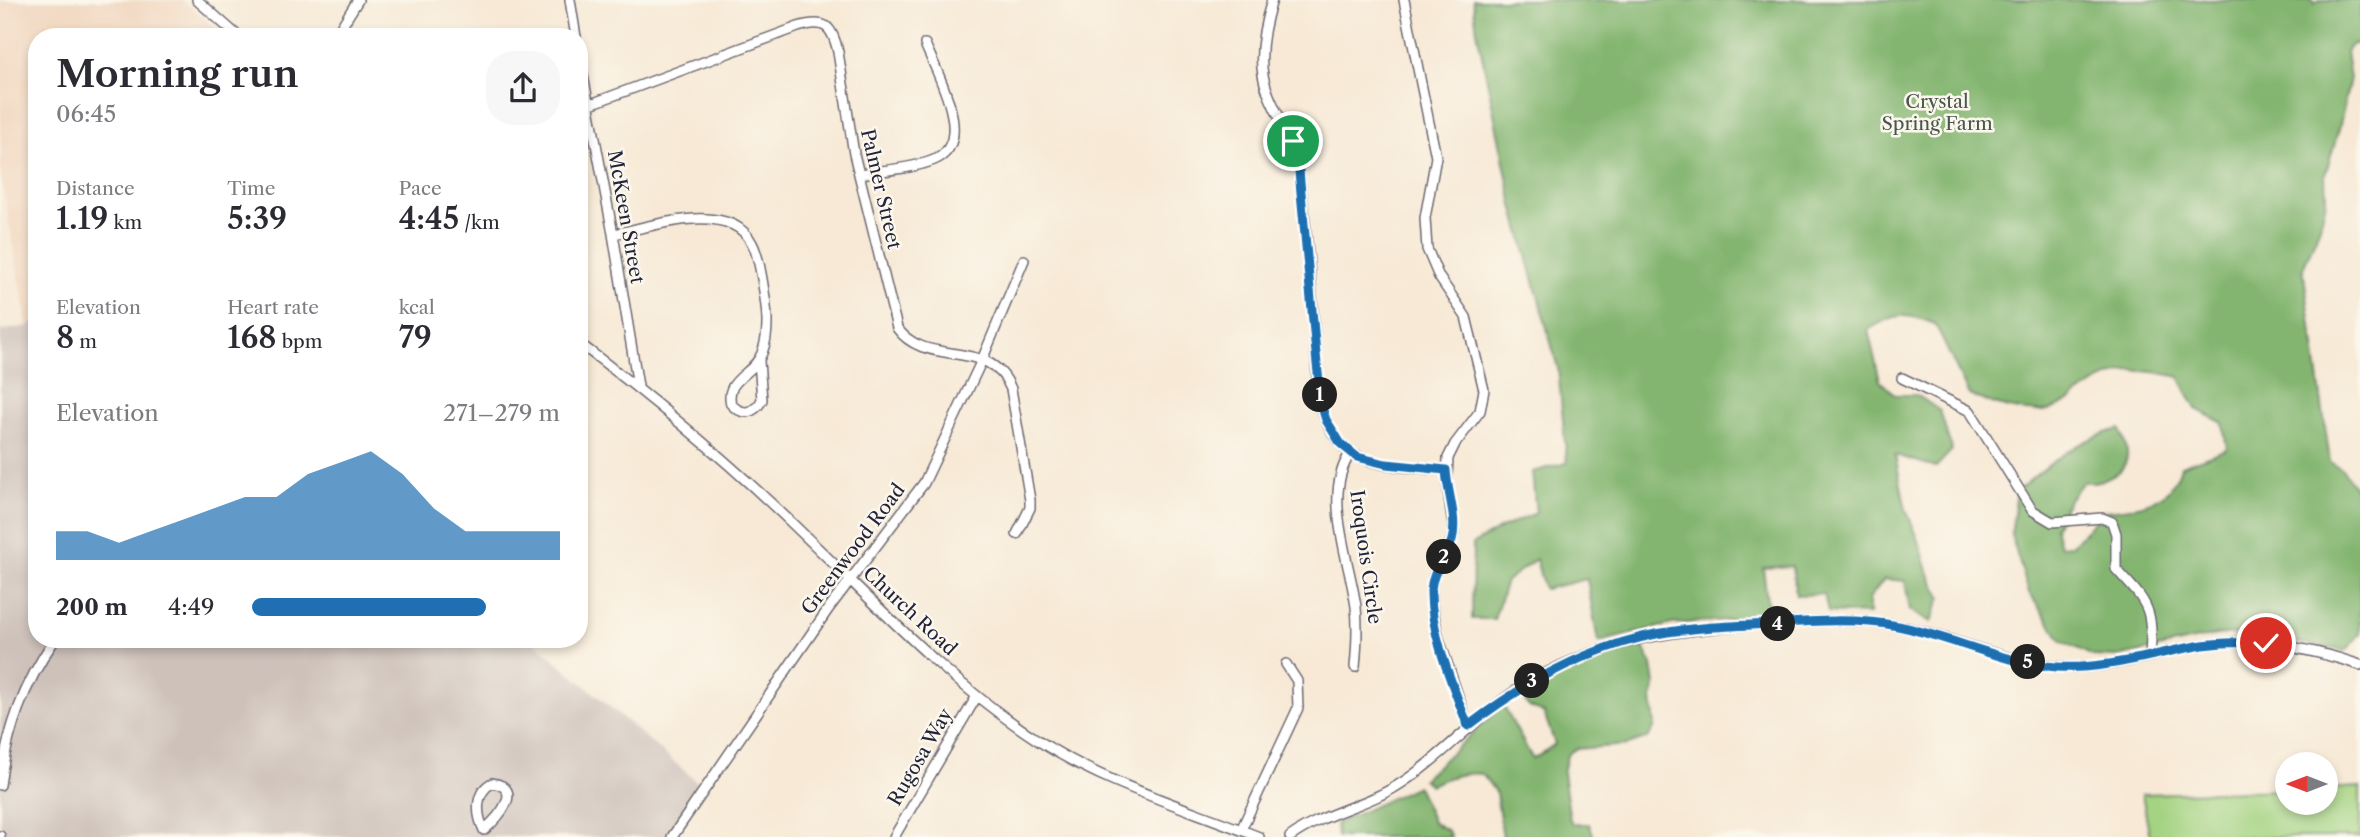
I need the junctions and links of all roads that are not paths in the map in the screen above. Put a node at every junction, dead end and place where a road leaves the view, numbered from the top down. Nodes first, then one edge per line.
1 (197, 0) edge
2 (358, 0) edge
3 (570, 0) edge
4 (1272, 0) edge
5 (1404, 0) edge
6 (229, 28) edge
7 (341, 28) edge
8 (575, 28) edge
9 (925, 44) dead end
10 (588, 105) edge
11 (588, 110) edge
12 (860, 174) junction
13 (613, 234) junction
14 (1024, 260) dead end
15 (588, 350) edge
16 (982, 360) junction
17 (759, 361) junction
18 (1902, 378) dead end
19 (638, 386) junction
20 (1350, 454) junction
21 (1446, 470) junction
22 (1017, 534) dead end
23 (850, 579) junction
24 (49, 648) edge
25 (2150, 656) junction
26 (1286, 664) dead end
27 (2360, 665) edge
28 (1355, 667) dead end
29 (977, 696) junction
30 (1468, 726) junction
31 (0, 785) edge
32 (1241, 830) junction
33 (481, 833) edge
34 (672, 837) edge
35 (894, 837) edge
36 (1259, 837) edge
37 (1290, 837) edge

1 - 6 street
2 - 7 street
3 - 8 street
4 - 20 street
5 - 21 street
9 - 12 street
10 - 12 street, Palmer Street
11 - 13 street, McKeen Street
12 - 16 street, Palmer Street
13 - 17 street
13 - 19 street, McKeen Street
14 - 16 street, Greenwood Road
15 - 19 street, Church Road
16 - 22 street, Palmer Street
16 - 23 street, Greenwood Road
17 - 17 street
18 - 25 street
19 - 23 street, Church Road
20 - 21 street
20 - 28 street, Iroquois Circle
21 - 30 street
23 - 29 street, Church Road
23 - 34 street, Greenwood Road
24 - 31 street
25 - 27 street
25 - 30 street
26 - 32 street
29 - 32 street, Church Road
29 - 35 street, Rugosa Way
30 - 37 street
32 - 36 street, Church Road
33 - 33 street

